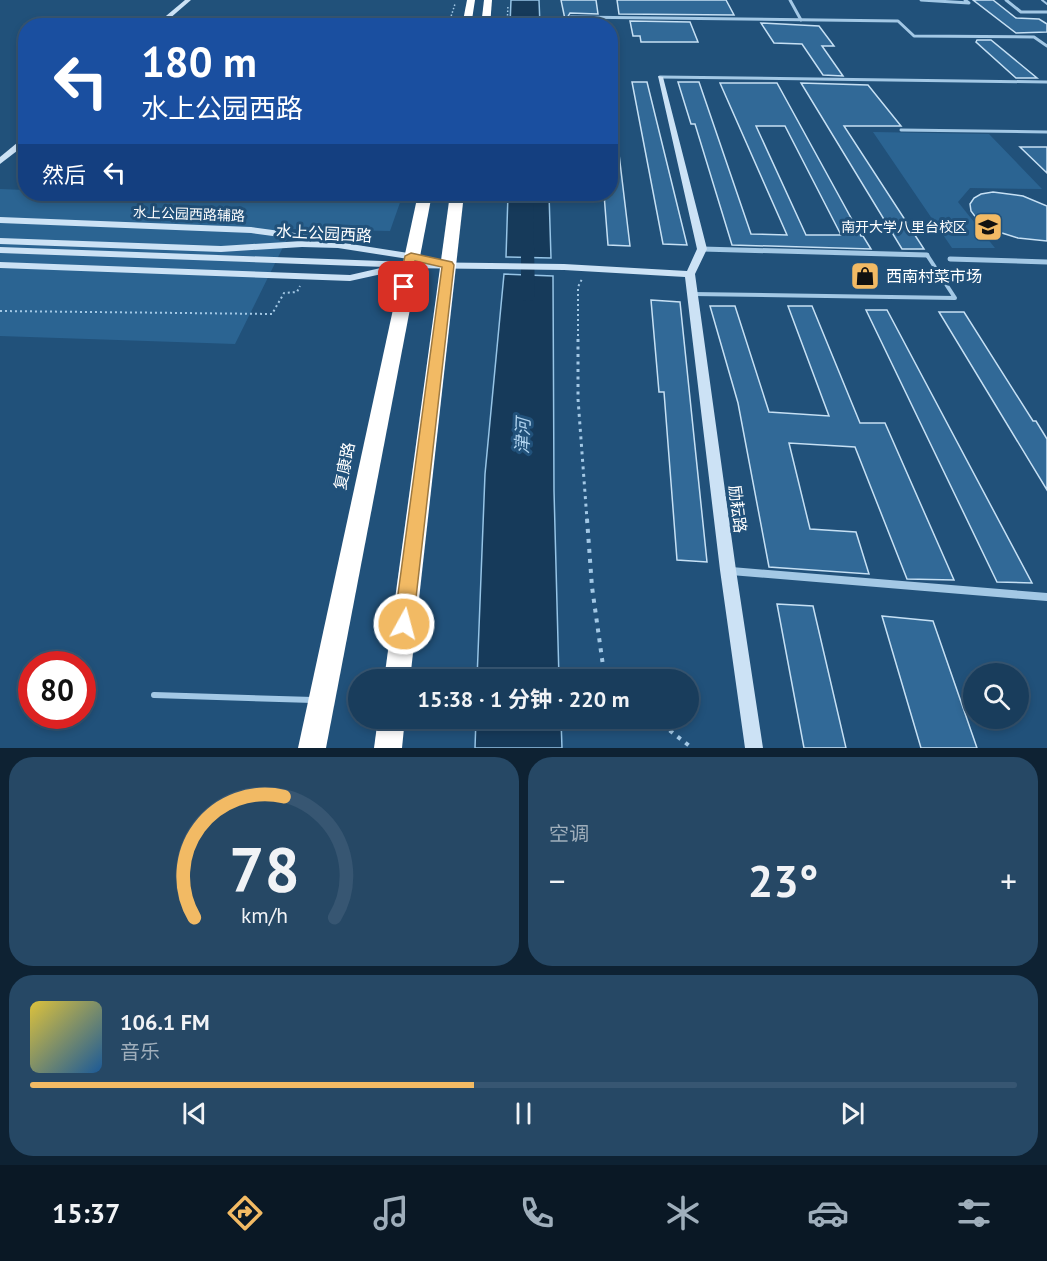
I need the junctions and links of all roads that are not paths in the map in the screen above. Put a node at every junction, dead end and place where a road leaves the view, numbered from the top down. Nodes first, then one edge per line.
1 (188, 0) edge
2 (195, 0) edge
3 (471, 0) edge
4 (488, 0) edge
5 (790, 0) edge
6 (921, 0) edge
7 (965, 0) edge
8 (1006, 0) edge
9 (1042, 0) edge
10 (1047, 4) edge
11 (1047, 12) edge
12 (571, 17) dead end
13 (167, 18) edge
14 (174, 18) edge
15 (468, 18) edge
16 (485, 18) edge
17 (801, 20) junction
18 (1047, 46) edge
19 (660, 77) joint
20 (1047, 82) edge
21 (901, 130) dead end
22 (1047, 132) edge
23 (18, 139) edge
24 (18, 146) edge
25 (0, 154) edge
26 (0, 161) edge
27 (423, 201) edge
28 (456, 201) edge
29 (0, 219) edge
30 (0, 241) edge
31 (702, 249) junction
32 (0, 250) edge
33 (219, 253) junction
34 (927, 255) joint
35 (950, 259) dead end
36 (410, 261) junction
37 (1047, 262) edge
38 (0, 265) edge
39 (448, 265) junction
40 (690, 274) junction
41 (692, 294) junction
42 (728, 570) junction
43 (1047, 597) edge
44 (398, 669) edge
45 (154, 695) dead end
46 (322, 700) junction
47 (391, 729) edge
48 (312, 748) edge
49 (388, 748) edge
50 (754, 748) edge

1 - 13 street
2 - 14 street
3 - 15 highway
4 - 16 highway
5 - 17 street
6 - 7 street
8 - 11 street
9 - 10 lane
12 - 17 street
17 - 18 street
19 - 20 street
19 - 31 street
21 - 22 lane
23 - 25 street
24 - 26 street
27 - 36 highway, 复康路
28 - 39 highway
29 - 36 street, 水上公园西路辅路
30 - 33 street
31 - 34 street
31 - 40 street
32 - 33 street
33 - 36 street
33 - 36 street
34 - 41 lane
35 - 37 street
36 - 38 street
36 - 39 street
36 - 46 highway, 复康路
39 - 40 street
39 - 44 highway
40 - 41 street, 励耘路
41 - 42 street, 励耘路
42 - 43 street
42 - 50 street, 励耘路
45 - 46 lane
46 - 48 highway, 复康路
47 - 49 highway

